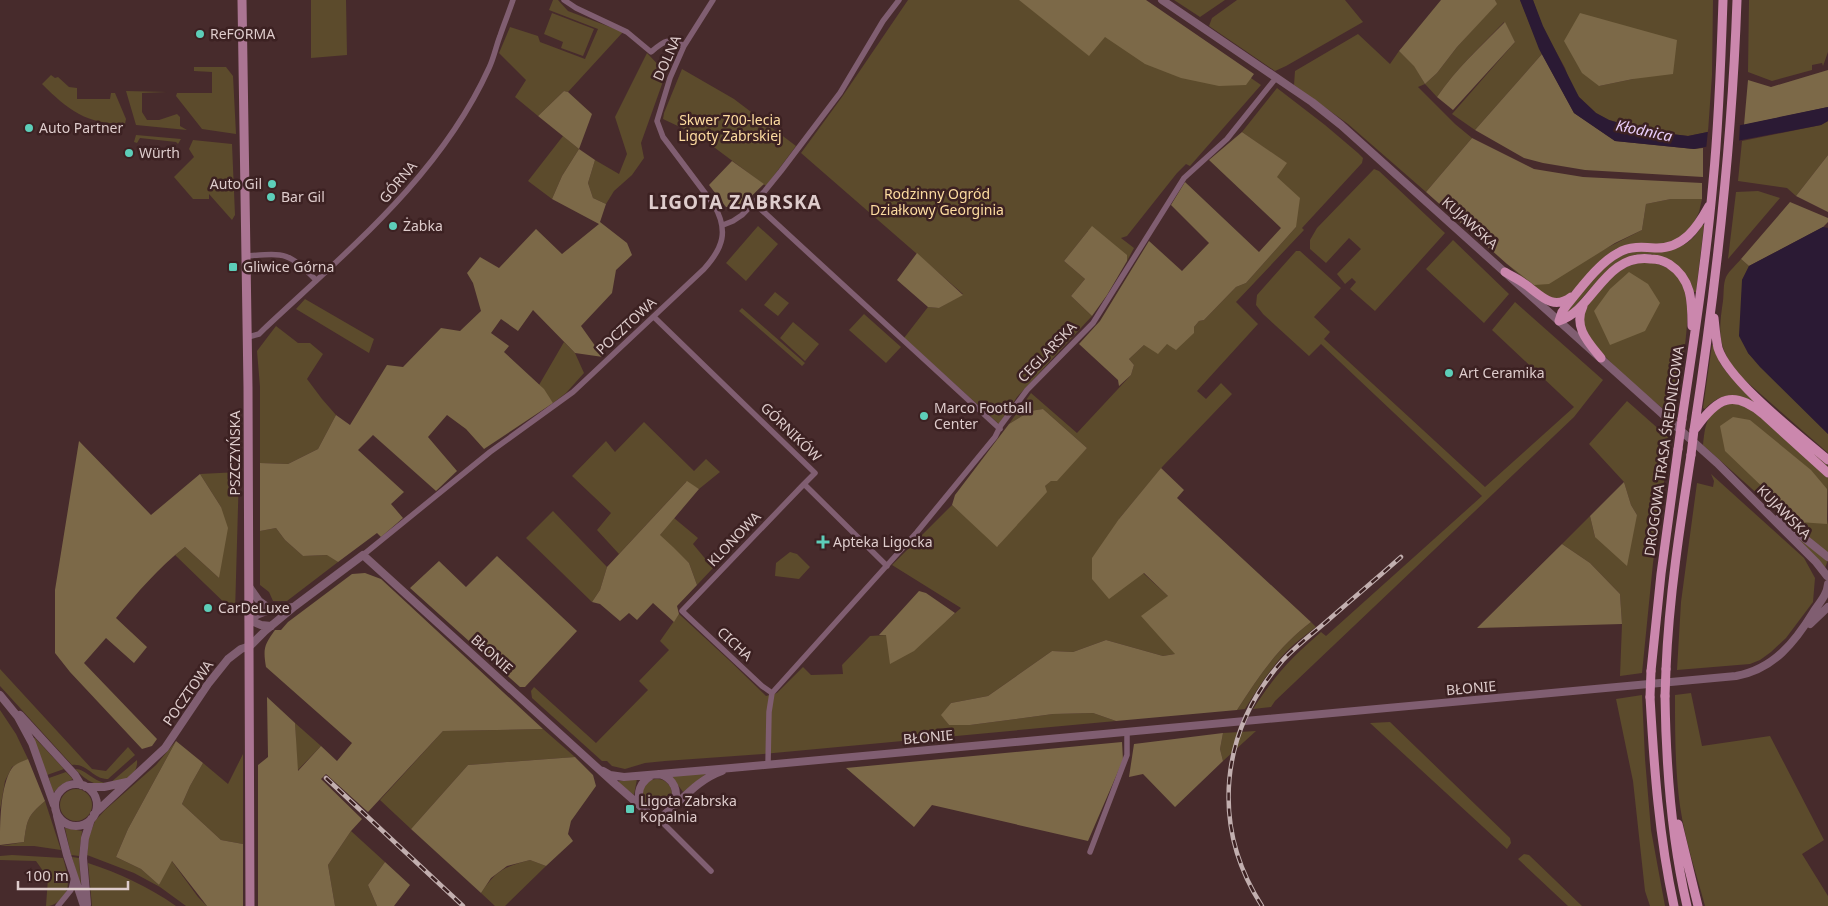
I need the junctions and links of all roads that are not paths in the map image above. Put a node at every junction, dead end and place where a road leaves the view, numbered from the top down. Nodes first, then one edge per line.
1 (242, 0) edge
2 (513, 0) edge
3 (564, 0) edge
4 (713, 0) edge
5 (899, 0) edge
6 (1162, 0) edge
7 (1724, 0) edge
8 (1737, 0) edge
9 (684, 46) junction
10 (1276, 78) junction
11 (1711, 202) junction
12 (754, 203) junction
13 (723, 225) junction
14 (246, 256) junction
15 (1505, 272) junction
16 (316, 280) junction
17 (1582, 287) junction
18 (1590, 295) junction
19 (1712, 308) junction
20 (654, 317) junction
21 (1559, 321) junction
22 (248, 337) junction
23 (1601, 358) junction
24 (1691, 360) junction
25 (1000, 429) junction
26 (1694, 430) junction
27 (1828, 460) edge
28 (1828, 473) edge
29 (804, 484) junction
30 (1743, 488) junction
31 (363, 555) junction
32 (1828, 557) edge
33 (887, 566) junction
34 (1828, 579) edge
35 (250, 588) junction
36 (295, 606) junction
37 (1828, 607) edge
38 (270, 609) junction
39 (682, 611) joint
40 (249, 620) junction
41 (271, 626) junction
42 (1801, 632) junction
43 (250, 646) junction
44 (772, 693) junction
45 (0, 695) edge
46 (1127, 732) junction
47 (768, 764) junction
48 (731, 768) junction
49 (603, 771) junction
50 (655, 774) junction
51 (131, 780) junction
52 (1668, 782) junction
53 (83, 786) junction
54 (642, 807) junction
55 (673, 807) junction
56 (56, 810) junction
57 (92, 817) junction
58 (659, 819) junction
59 (1090, 852) dead end
60 (711, 871) dead end
61 (74, 877) junction
62 (58, 906) edge
63 (86, 906) edge
64 (250, 906) edge
65 (1674, 906) edge
66 (1687, 906) edge
67 (1698, 906) edge

1 - 14 main road, PSZCZYŃSKA
2 - 16 street, GÓRNA
3 - 9 street
4 - 9 street, DOLNA
5 - 12 street
6 - 10 street, KUJAWSKA
7 - 11 main road, DROGOWA TRASA ŚREDNICOWA
8 - 19 main road, DROGOWA TRASA ŚREDNICOWA
9 - 13 street, DOLNA
10 - 15 street, KUJAWSKA
10 - 25 street, CEGLARSKA
11 - 17 main road
11 - 24 main road, DROGOWA TRASA ŚREDNICOWA
12 - 13 street
12 - 25 street
13 - 20 street, POCZTOWA
14 - 16 street
14 - 22 main road, PSZCZYŃSKA
15 - 17 main road
15 - 21 street, KUJAWSKA
16 - 22 street, GÓRNA
17 - 21 main road
18 - 21 main road
18 - 23 main road
18 - 24 main road
19 - 26 main road, DROGOWA TRASA ŚREDNICOWA
19 - 27 main road
20 - 29 street, GÓRNIKÓW
20 - 31 street, POCZTOWA
21 - 23 street, KUJAWSKA
22 - 35 main road, PSZCZYŃSKA
23 - 30 street, KUJAWSKA
24 - 65 main road, DROGOWA TRASA ŚREDNICOWA, bridge
25 - 33 street, CEGLARSKA
26 - 28 main road
26 - 52 main road, DROGOWA TRASA ŚREDNICOWA, bridge
29 - 33 street
29 - 39 street, KLONOWA
30 - 32 street, KUJAWSKA
30 - 34 street, KUJAWSKA
31 - 36 street, POCZTOWA
31 - 49 street, BŁONIE
33 - 44 street, CEGLARSKA
34 - 42 street, BŁONIE
35 - 38 street
35 - 40 main road, PSZCZYŃSKA
36 - 38 street
36 - 41 street, POCZTOWA
37 - 42 street, BŁONIE
38 - 40 street
39 - 44 street, CICHA
40 - 41 street
40 - 43 main road, PSZCZYŃSKA
41 - 43 street, POCZTOWA
42 - 46 street, BŁONIE
43 - 51 street, POCZTOWA
43 - 64 main road, PSZCZYŃSKA
44 - 47 street
45 - 53 street
45 - 56 street
46 - 47 street, BŁONIE
46 - 59 street
47 - 48 street, BŁONIE
48 - 50 street, BŁONIE
48 - 55 street, BŁONIE
49 - 50 street, BŁONIE
49 - 54 street, BŁONIE
50 - 54 street
50 - 55 street
51 - 53 street, POCZTOWA
51 - 57 street, POCZTOWA
52 - 66 main road, DROGOWA TRASA ŚREDNICOWA
52 - 67 main road
53 - 56 street
53 - 57 street
54 - 58 street, BŁONIE
55 - 58 street, BŁONIE
56 - 57 street
56 - 61 street
57 - 63 street
58 - 60 street, BŁONIE
61 - 62 street
61 - 63 street

